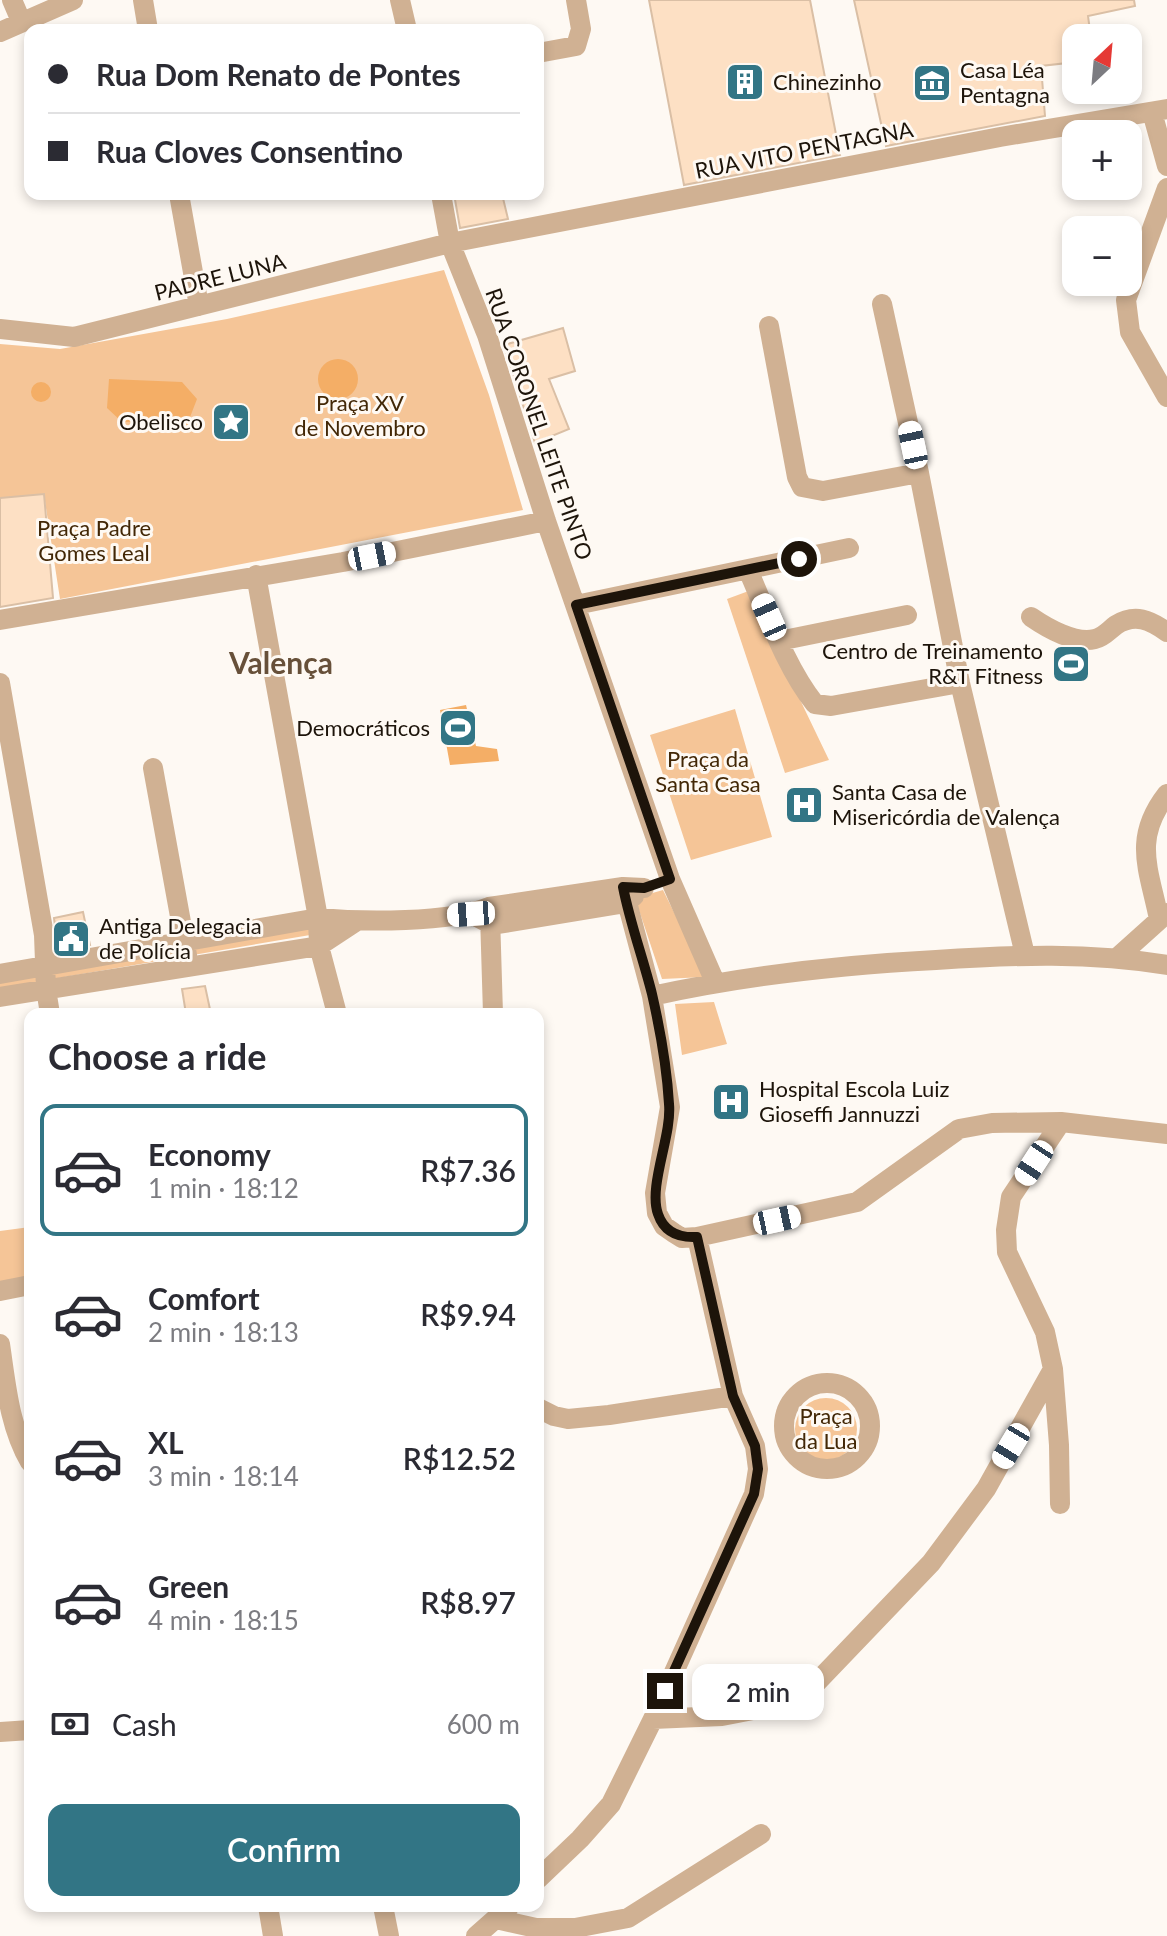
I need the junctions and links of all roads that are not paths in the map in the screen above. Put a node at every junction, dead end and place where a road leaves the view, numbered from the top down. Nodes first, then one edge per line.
1 (12, 0) edge
2 (73, 0) edge
3 (143, 0) edge
4 (400, 0) edge
5 (576, 0) edge
6 (21, 21) junction
7 (147, 24) edge
8 (406, 24) edge
9 (0, 32) edge
10 (544, 52) edge
11 (1160, 111) edge
12 (1167, 166) edge
13 (1167, 188) edge
14 (180, 200) edge
15 (442, 200) edge
16 (450, 243) junction
17 (882, 304) dead end
18 (199, 306) junction
19 (769, 326) dead end
20 (0, 329) edge
21 (1167, 397) edge
22 (919, 473) junction
23 (546, 521) junction
24 (849, 548) dead end
25 (748, 570) junction
26 (256, 575) junction
27 (576, 605) junction
28 (907, 615) dead end
29 (1031, 617) dead end
30 (0, 620) edge
31 (1167, 632) edge
32 (779, 641) junction
33 (0, 683) edge
34 (960, 683) junction
35 (153, 768) dead end
36 (1167, 794) edge
37 (670, 879) junction
38 (624, 895) junction
39 (484, 915) junction
40 (1163, 916) edge
41 (318, 918) junction
42 (357, 921) junction
43 (185, 943) junction
44 (319, 946) junction
45 (1025, 955) junction
46 (1118, 957) junction
47 (1167, 965) edge
48 (189, 967) junction
49 (46, 968) junction
50 (0, 974) edge
51 (715, 982) junction
52 (46, 989) junction
53 (652, 996) junction
54 (0, 997) edge
55 (49, 1008) edge
56 (335, 1008) edge
57 (492, 1008) edge
58 (1061, 1122) junction
59 (1167, 1134) edge
60 (697, 1237) junction
61 (24, 1286) edge
62 (0, 1291) edge
63 (0, 1344) edge
64 (1053, 1369) junction
65 (733, 1396) junction
66 (544, 1411) edge
67 (788, 1445) junction
68 (755, 1446) junction
69 (24, 1452) edge
70 (1060, 1504) dead end
71 (653, 1719) junction
72 (24, 1730) edge
73 (0, 1732) edge
74 (761, 1834) dead end
75 (544, 1873) edge
76 (269, 1912) edge
77 (384, 1912) edge
78 (503, 1912) edge
79 (273, 1936) edge
80 (389, 1936) edge
81 (476, 1936) edge

1 - 6 street
2 - 6 street
3 - 7 street
4 - 8 street
5 - 10 street
6 - 9 street
11 - 12 street
11 - 16 street, RUA VITO PENTAGNA
13 - 21 street
14 - 18 street
15 - 16 street, RUA CORONEL LEITE PINTO
16 - 18 street, PADRE LUNA
16 - 23 street, RUA CORONEL LEITE PINTO
17 - 22 street
18 - 20 street, PADRE LUNA
19 - 22 street
22 - 34 street
23 - 26 street
23 - 27 street, RUA CORONEL LEITE PINTO
24 - 25 street
25 - 27 street
25 - 32 street
26 - 30 street
26 - 41 street
27 - 37 street, RUA CORONEL LEITE PINTO
28 - 32 street
29 - 31 street
32 - 34 street
33 - 49 street
34 - 45 street
35 - 43 street
36 - 40 street
37 - 38 street
37 - 51 street, RUA CORONEL LEITE PINTO
38 - 39 street
38 - 53 street
39 - 42 street
39 - 57 street
40 - 46 street
41 - 42 street
41 - 43 street
41 - 44 street
42 - 44 street
43 - 48 street
43 - 49 street
44 - 48 street
44 - 56 street
45 - 46 street
45 - 51 street
46 - 47 street
48 - 52 street
49 - 50 street
49 - 52 street
51 - 53 street
52 - 54 street
52 - 55 street
53 - 60 street
58 - 59 street
58 - 60 street
58 - 64 street
60 - 65 street
61 - 62 street
63 - 69 street
64 - 70 street
64 - 71 street
65 - 66 street
65 - 68 street
67 - 67 street
67 - 68 street
68 - 71 street
71 - 75 street
72 - 73 street
74 - 78 street
76 - 79 street
77 - 80 street
78 - 81 street

